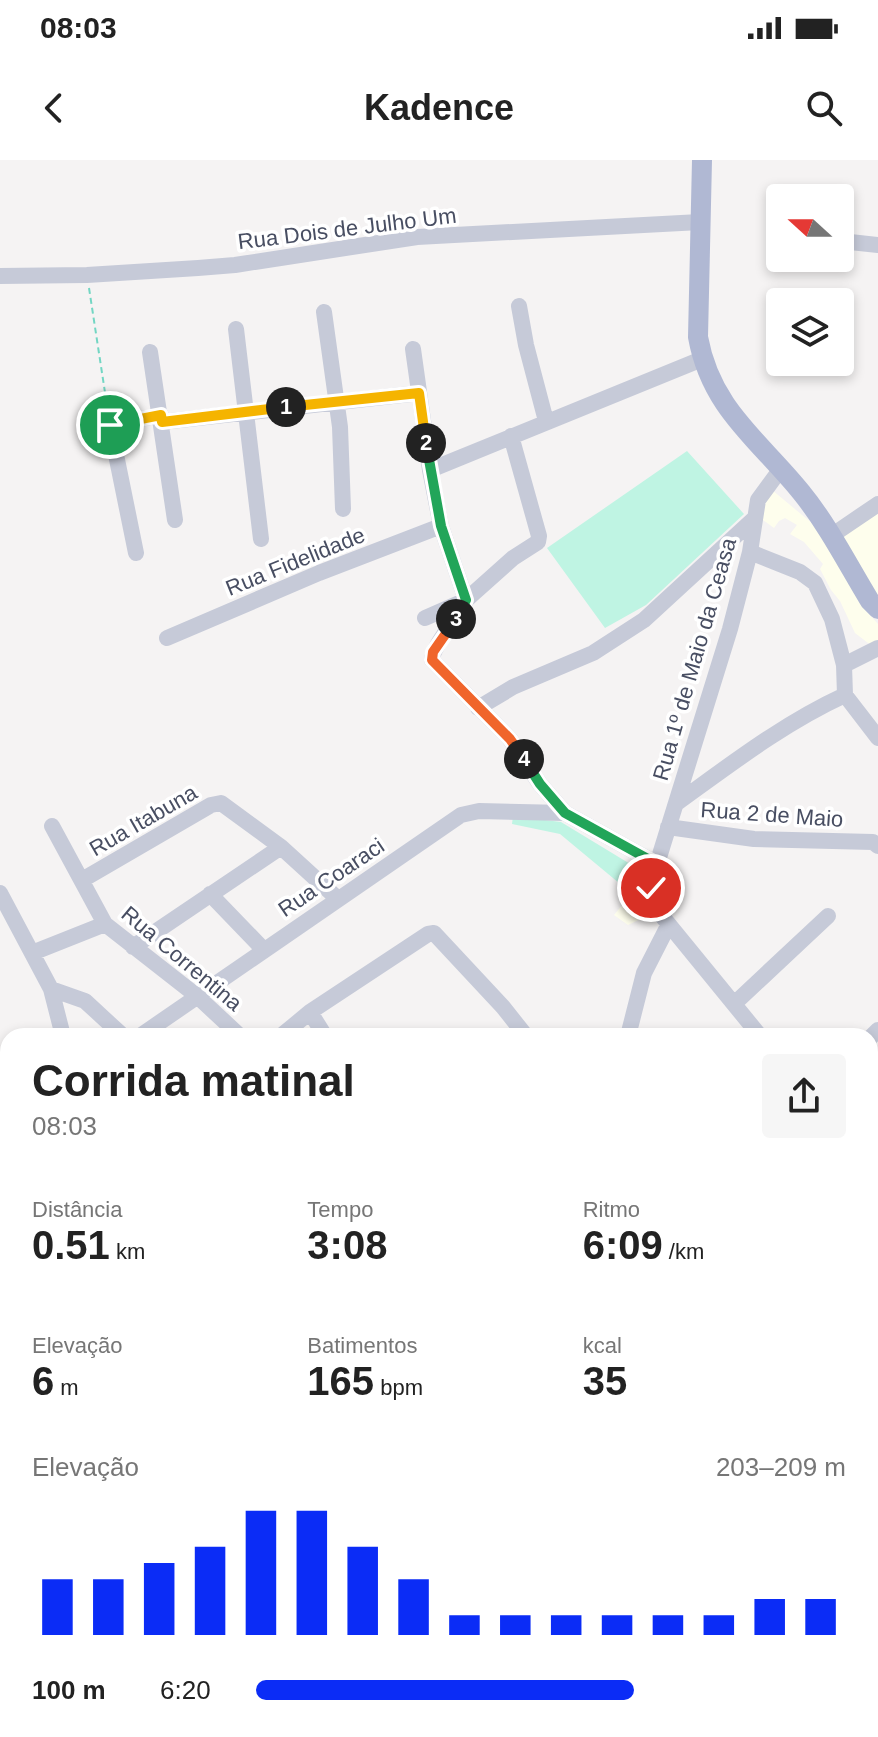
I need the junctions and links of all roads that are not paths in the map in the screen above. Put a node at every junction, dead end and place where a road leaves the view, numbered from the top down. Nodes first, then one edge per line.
1 (702, 160) edge
2 (700, 222) junction
3 (854, 242) edge
4 (878, 245) edge
5 (0, 276) edge
6 (519, 306) dead end
7 (324, 312) dead end
8 (236, 329) dead end
9 (413, 349) dead end
10 (150, 352) dead end
11 (702, 359) junction
12 (419, 393) junction
13 (337, 402) junction
14 (246, 411) junction
15 (161, 418) junction
16 (546, 421) junction
17 (511, 436) junction
18 (430, 470) junction
19 (780, 470) junction
20 (878, 504) edge
21 (343, 509) dead end
22 (755, 518) junction
23 (175, 520) dead end
24 (441, 526) junction
25 (831, 536) junction
26 (261, 539) dead end
27 (750, 552) junction
28 (136, 553) dead end
29 (466, 600) junction
30 (878, 609) edge
31 (425, 618) dead end
32 (167, 638) dead end
33 (878, 648) edge
34 (844, 665) junction
35 (845, 695) junction
36 (478, 708) junction
37 (878, 738) edge
38 (677, 803) junction
39 (565, 813) junction
40 (52, 826) dead end
41 (668, 827) junction
42 (875, 844) edge
43 (281, 847) junction
44 (657, 864) junction
45 (82, 880) junction
46 (0, 893) edge
47 (210, 894) junction
48 (338, 899) junction
49 (828, 916) dead end
50 (105, 924) junction
51 (668, 926) junction
52 (133, 947) junction
53 (264, 950) junction
54 (32, 953) junction
55 (51, 989) junction
56 (197, 996) junction
57 (734, 1004) junction
58 (310, 1012) junction
59 (61, 1028) edge
60 (114, 1028) edge
61 (151, 1028) edge
62 (231, 1028) edge
63 (291, 1028) edge
64 (320, 1028) edge
65 (520, 1028) edge
66 (630, 1028) edge
67 (754, 1028) edge

1 - 2 main road
2 - 5 street, Rua Dois de Julho Um
2 - 11 main road
3 - 4 street
6 - 16 street
7 - 13 street
8 - 14 street
9 - 12 street
10 - 15 street
11 - 16 street
11 - 19 main road
12 - 13 street
12 - 18 street
13 - 14 street
13 - 21 street
14 - 15 street
14 - 26 street
15 - 23 street
15 - 28 street
16 - 17 street
17 - 18 street
17 - 29 street
18 - 24 street
19 - 22 street, Rua 1º de Maio da Ceasa
19 - 25 main road
20 - 25 street
22 - 27 street, Rua 1º de Maio da Ceasa
22 - 36 street
24 - 29 street
24 - 32 street, Rua Fidelidade
25 - 30 main road
27 - 34 street
27 - 38 street, Rua 1º de Maio da Ceasa
29 - 31 street
29 - 36 street
33 - 34 street
34 - 35 street
35 - 37 street
35 - 38 street
36 - 39 street
38 - 41 street, Rua 1º de Maio da Ceasa
39 - 44 street
39 - 48 street, Rua Coaraci
40 - 45 street, Rua Correntina
41 - 42 street, Rua 2 de Maio
41 - 44 street, Rua 1º de Maio da Ceasa
43 - 45 street, Rua Itabuna
43 - 47 street
43 - 48 street
44 - 51 street, Rua 1º de Maio da Ceasa
45 - 50 street, Rua Correntina
46 - 54 street
47 - 52 street
47 - 53 street
48 - 53 street, Rua Coaraci
49 - 57 street
50 - 52 street, Rua Correntina
50 - 54 street
51 - 57 street, Rua 1º de Maio da Ceasa
51 - 66 street
52 - 56 street, Rua Correntina
53 - 56 street, Rua Coaraci
54 - 55 street
55 - 59 street
55 - 60 street
56 - 61 street, Rua Coaraci
56 - 62 street, Rua Correntina
57 - 67 street, Rua 1º de Maio da Ceasa
58 - 63 street
58 - 64 street
58 - 65 street

